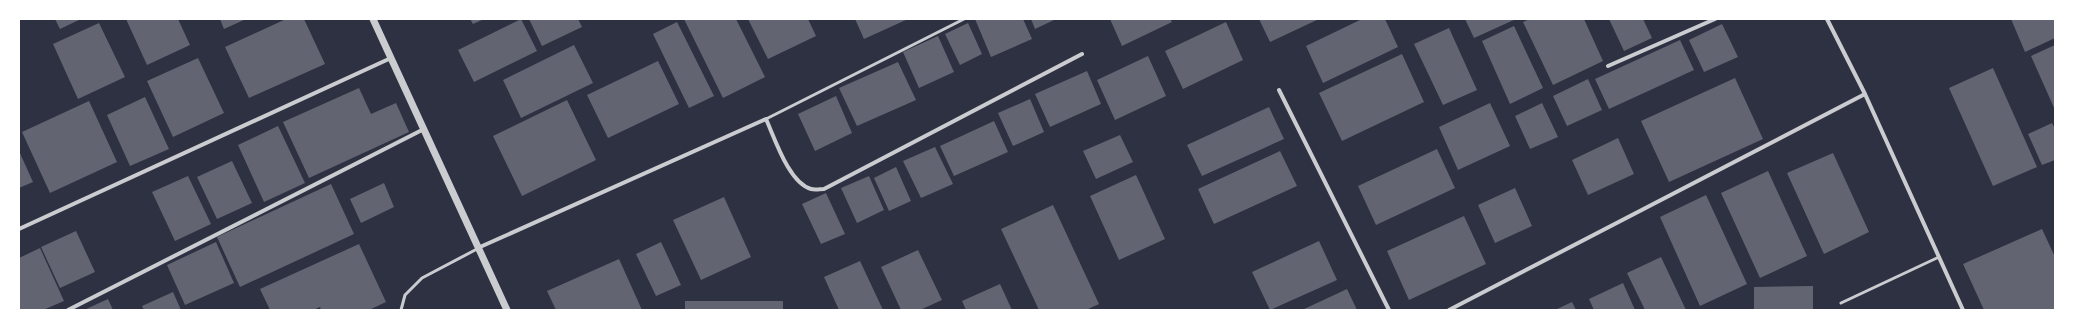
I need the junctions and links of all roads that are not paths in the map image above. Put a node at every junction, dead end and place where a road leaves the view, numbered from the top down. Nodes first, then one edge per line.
1 (374, 19) edge
2 (964, 19) edge
3 (1715, 19) edge
4 (1827, 19) edge
5 (1082, 54) dead end
6 (392, 57) junction
7 (1608, 66) dead end
8 (1278, 90) dead end
9 (1865, 94) junction
10 (766, 119) junction
11 (424, 129) junction
12 (19, 229) edge
13 (480, 247) junction
14 (1939, 257) junction
15 (1841, 303) dead end
16 (68, 310) edge
17 (401, 310) edge
18 (507, 310) edge
19 (1389, 310) edge
20 (1449, 310) edge
21 (1963, 310) edge

1 - 6 street
2 - 10 lane
3 - 7 street
4 - 9 street
5 - 10 street
6 - 11 street
6 - 12 street
8 - 19 street
9 - 14 street
9 - 20 street
10 - 13 street
11 - 13 street
11 - 16 street
13 - 17 lane
13 - 18 street
14 - 15 lane
14 - 21 street

